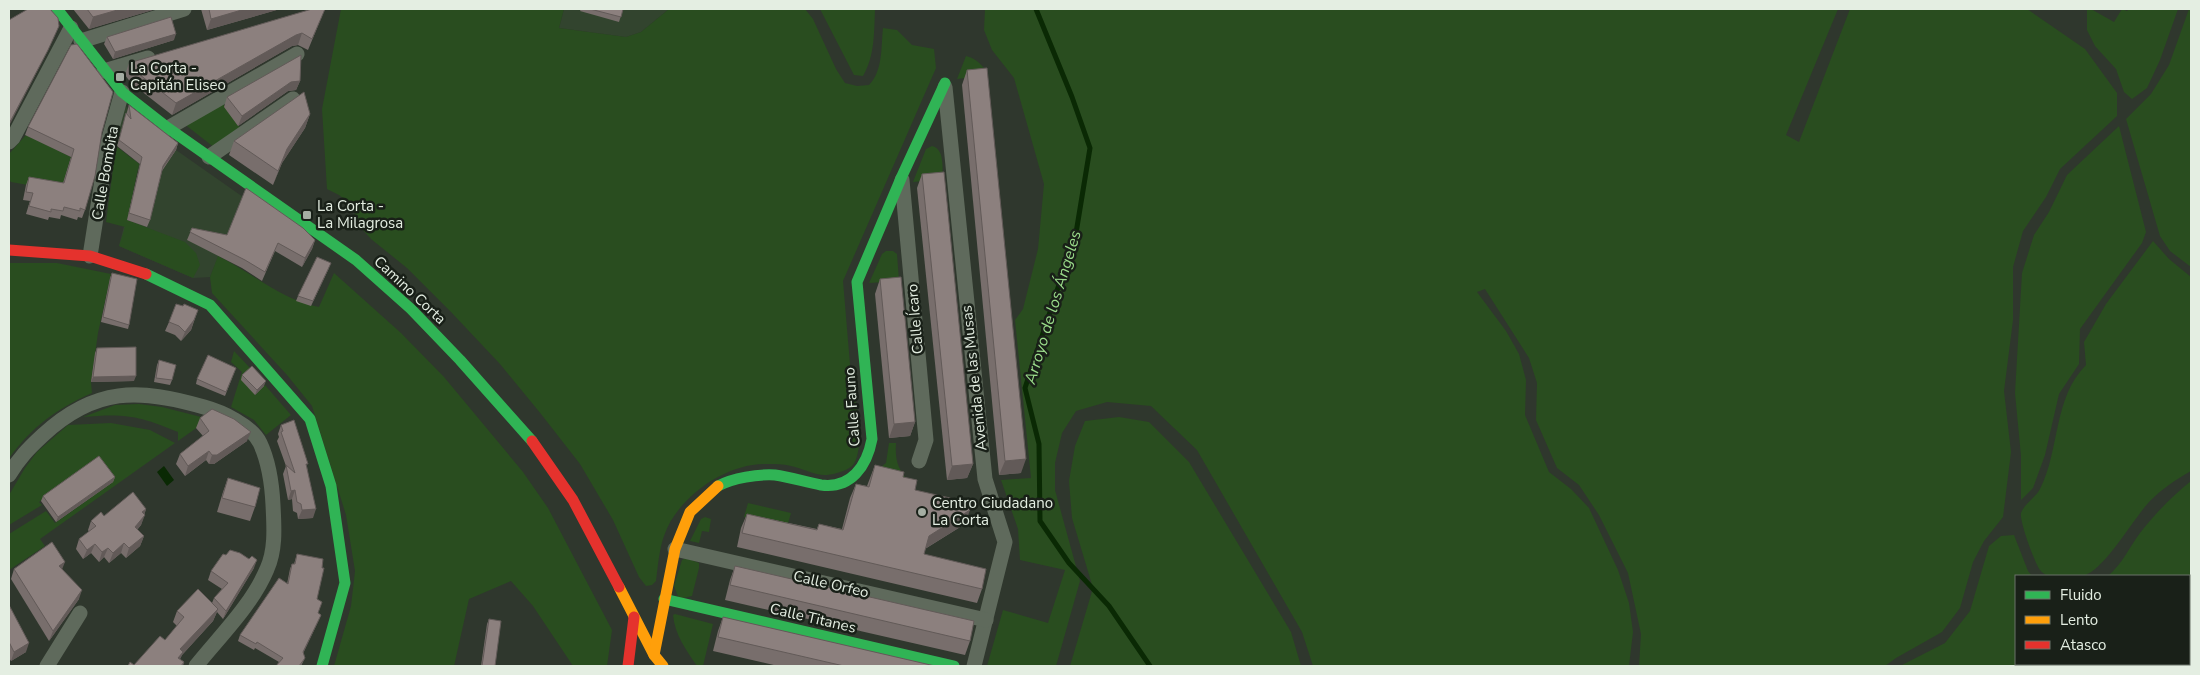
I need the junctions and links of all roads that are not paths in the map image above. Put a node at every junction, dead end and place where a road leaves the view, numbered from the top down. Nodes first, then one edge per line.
1 (56, 9) edge
2 (184, 9) edge
3 (71, 28) junction
4 (81, 40) junction
5 (161, 54) edge
6 (297, 54) dead end
7 (104, 71) junction
8 (945, 83) joint
9 (122, 92) junction
10 (293, 98) edge
11 (168, 128) junction
12 (9, 142) edge
13 (209, 157) junction
14 (902, 176) junction
15 (9, 250) edge
16 (90, 256) junction
17 (919, 460) dead end
18 (9, 475) edge
19 (675, 549) junction
20 (664, 599) junction
21 (80, 613) dead end
22 (634, 618) junction
23 (986, 620) junction
24 (654, 655) junction
25 (47, 666) edge
26 (196, 666) edge
27 (322, 666) edge
28 (628, 666) edge
29 (663, 666) edge
30 (954, 666) edge
31 (974, 666) edge

1 - 3 street, Camino Corta
2 - 4 street
3 - 4 street, Camino Corta
3 - 12 street
4 - 7 street, Camino Corta
5 - 7 street
6 - 11 street
7 - 9 street, Camino Corta
8 - 14 street, Calle Fauno
8 - 23 street, Avenida de las Musas
9 - 11 street, Camino Corta
9 - 16 street, Calle Bombita
10 - 13 street
11 - 13 street, Camino Corta
13 - 22 street, Camino Corta
14 - 17 street, Calle Ícaro
14 - 19 street, Calle Fauno
15 - 16 street
16 - 27 street
18 - 26 street
19 - 20 street, Calle Fauno
19 - 23 street, Calle Orfeo
20 - 24 street, Calle Fauno
20 - 30 street, Calle Titanes
21 - 25 street
22 - 24 street, Camino Corta
22 - 28 street
23 - 31 street, Avenida de las Musas
24 - 29 street, Camino Corta

